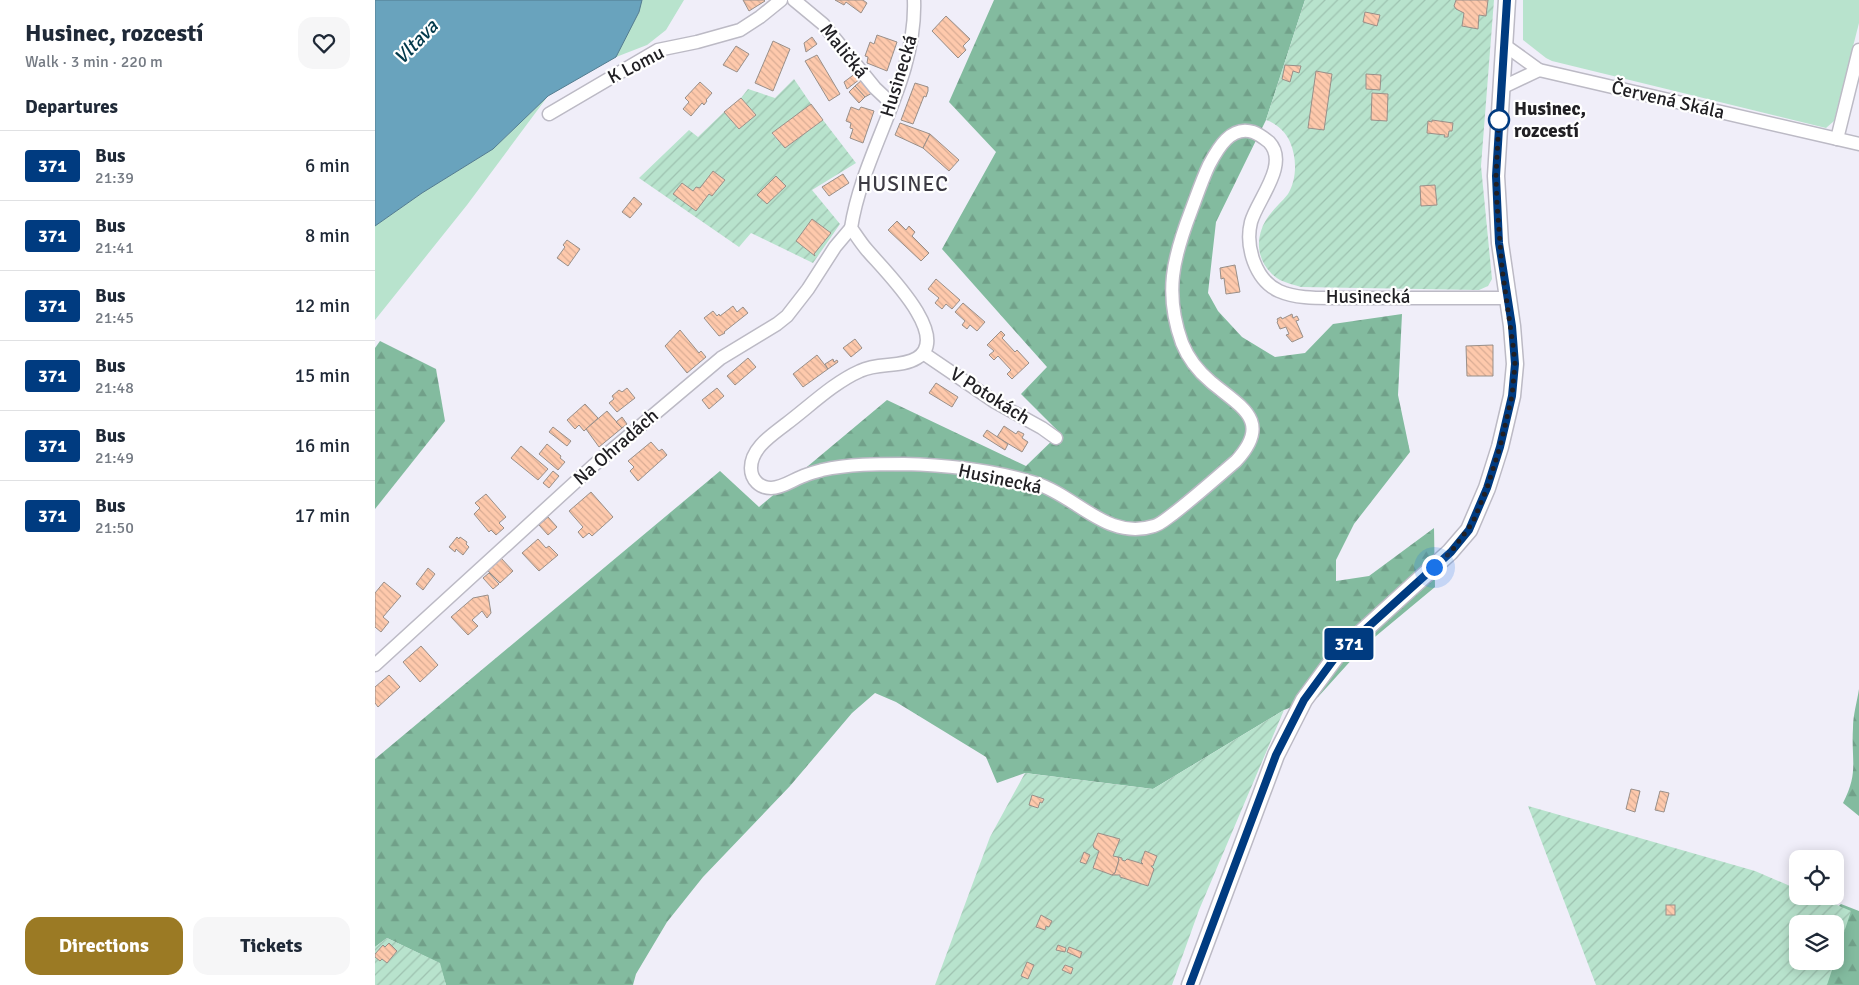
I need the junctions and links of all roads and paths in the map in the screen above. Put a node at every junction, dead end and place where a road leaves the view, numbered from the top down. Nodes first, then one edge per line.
1 (781, 0) edge
2 (794, 0) edge
3 (914, 0) edge
4 (1507, 0) edge
5 (1503, 44) junction
6 (1859, 50) edge
7 (1539, 70) junction
8 (1501, 88) junction
9 (892, 104) junction
10 (549, 114) dead end
11 (1837, 139) junction
12 (1859, 144) edge
13 (851, 228) junction
14 (1507, 298) junction
15 (923, 353) junction
16 (1056, 438) dead end
17 (375, 666) edge
18 (1190, 985) edge

1 - 10 street, K Lomu
2 - 9 street, Maličká
3 - 9 street, Husinecká
4 - 5 street
5 - 7 street
5 - 8 street
6 - 11 street
7 - 8 street
7 - 11 street, Červená Skála
8 - 14 street
9 - 13 street, Husinecká
11 - 12 street, Červená Skála
13 - 15 street
13 - 17 street, Na Ohradách
14 - 15 street, Husinecká
14 - 18 street
15 - 16 street, V Potokách

